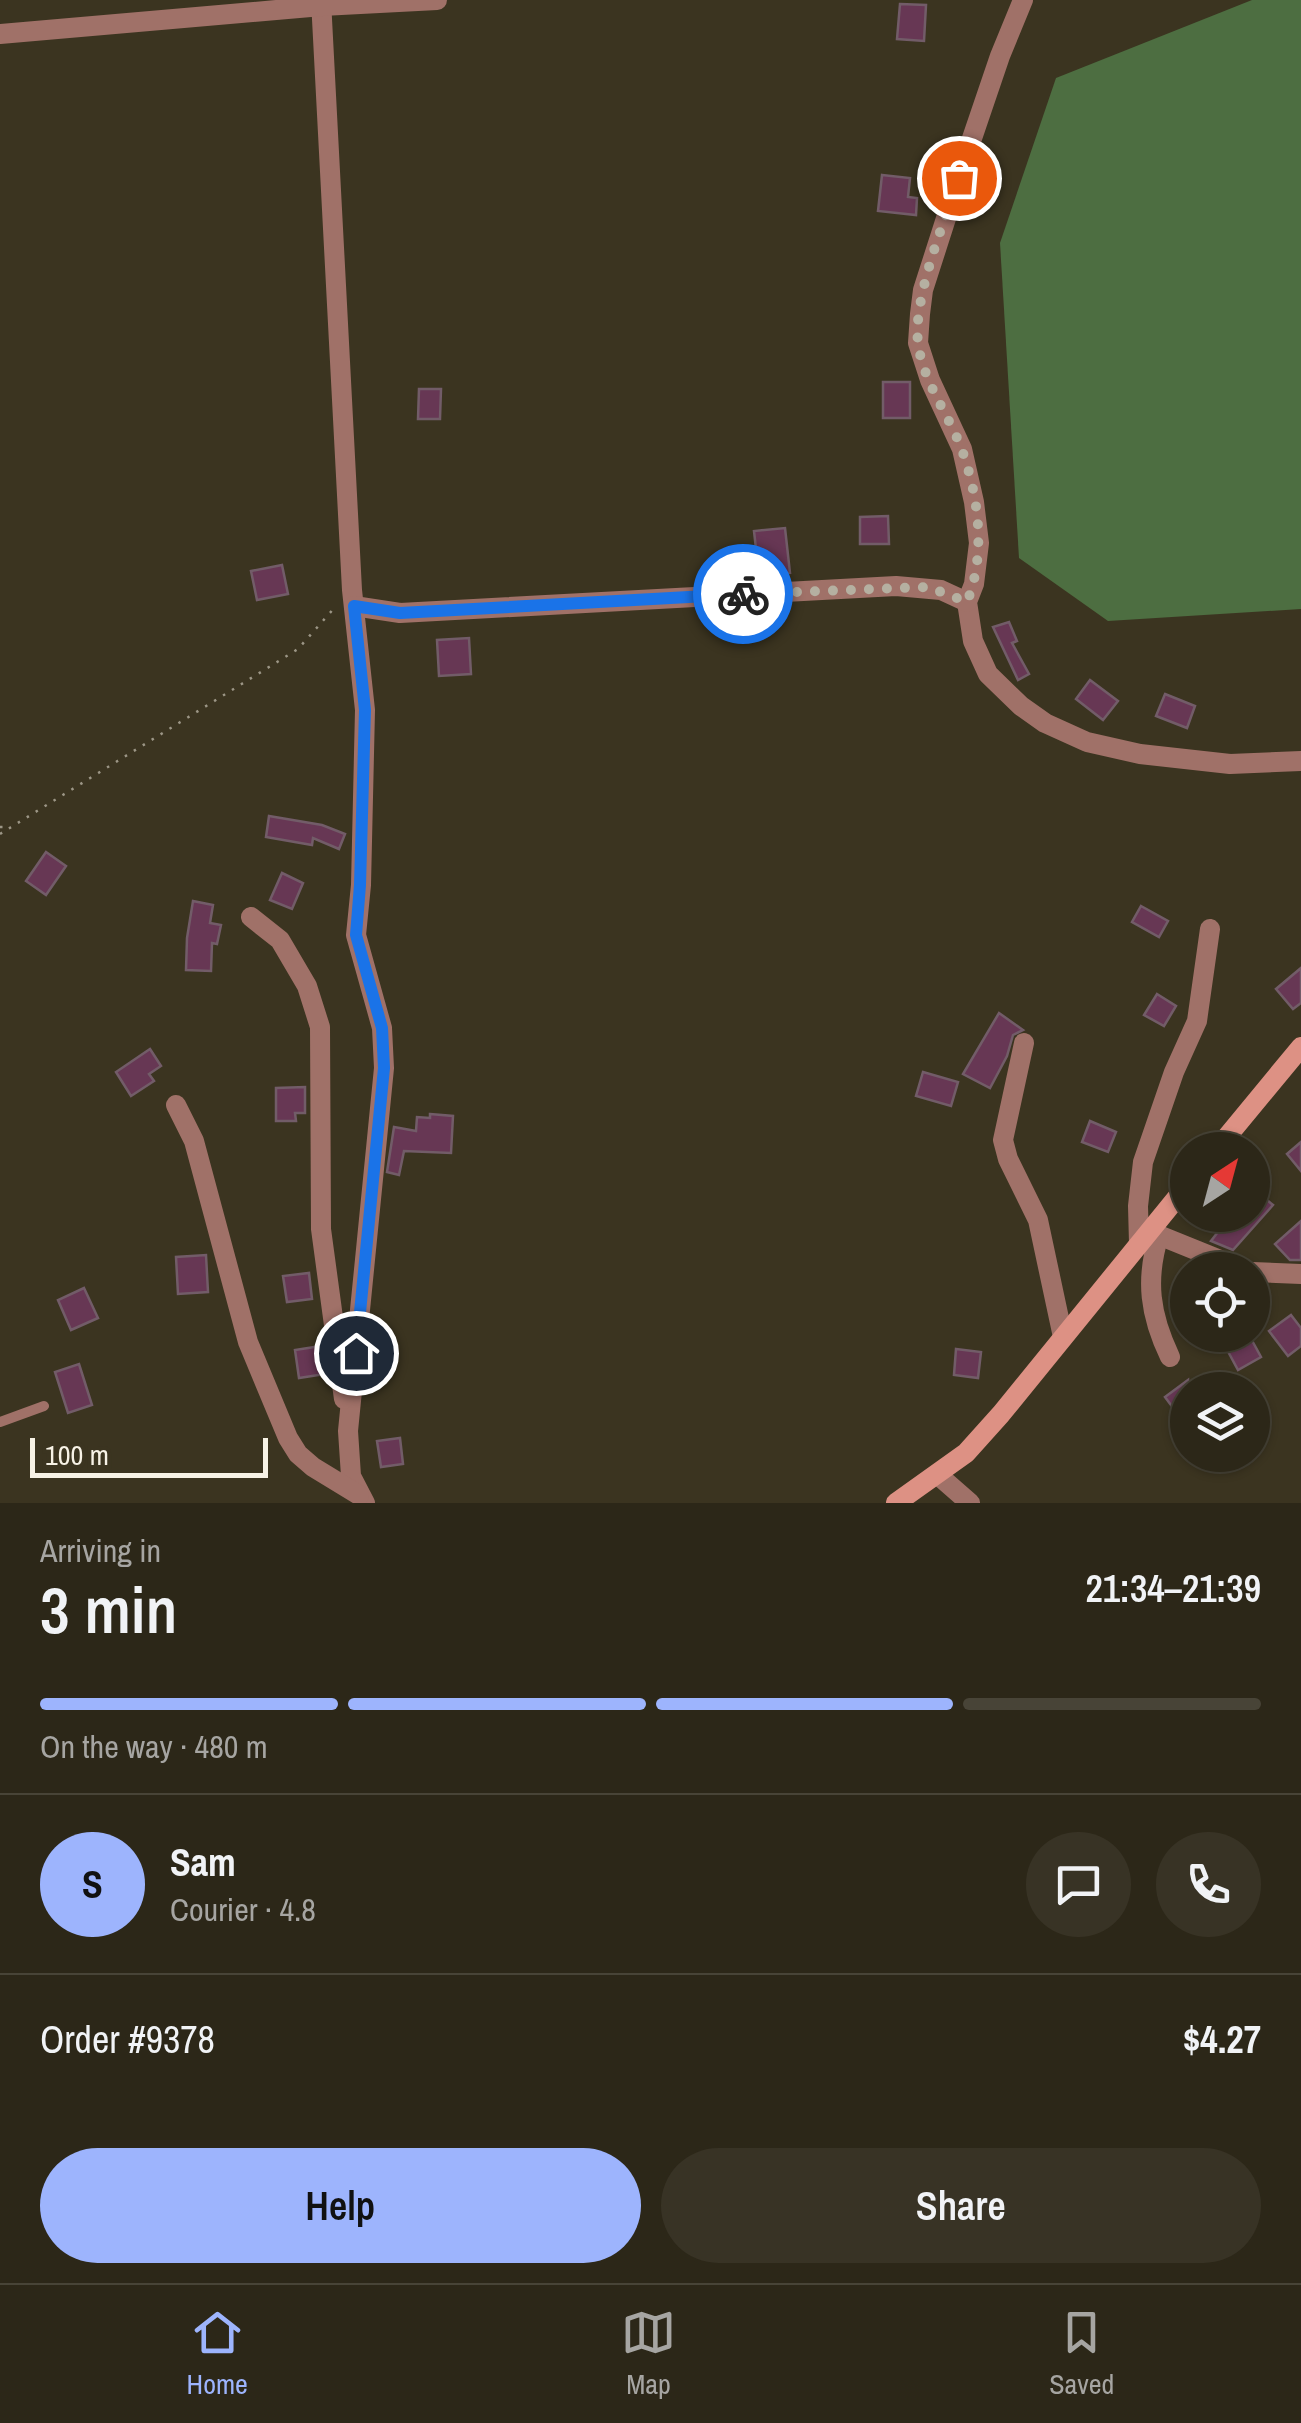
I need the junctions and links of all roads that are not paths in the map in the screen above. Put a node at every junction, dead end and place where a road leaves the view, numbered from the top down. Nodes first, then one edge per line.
1 (437, 0) edge
2 (1023, 0) edge
3 (321, 3) edge
4 (0, 34) edge
5 (353, 598) junction
6 (967, 602) junction
7 (1301, 761) edge
8 (251, 917) dead end
9 (1210, 929) dead end
10 (1024, 1042) dead end
11 (1301, 1046) edge
12 (176, 1105) dead end
13 (1231, 1132) edge
14 (1170, 1208) edge
15 (1149, 1236) junction
16 (1194, 1252) edge
17 (1270, 1273) edge
18 (1301, 1274) edge
19 (1063, 1337) junction
20 (1170, 1357) dead end
21 (44, 1406) dead end
22 (0, 1422) edge
23 (348, 1430) junction
24 (938, 1475) junction
25 (362, 1499) edge
26 (896, 1503) edge
27 (970, 1503) edge

1 - 3 street
2 - 6 street
3 - 4 street
3 - 5 street
5 - 6 street
5 - 23 street
6 - 7 street
8 - 23 street
9 - 15 street
10 - 19 street
11 - 13 main road
12 - 25 street
14 - 15 main road
15 - 16 street
15 - 19 main road
15 - 20 street
17 - 18 street
19 - 24 main road
21 - 22 lane
23 - 25 street
24 - 26 main road
24 - 27 street

